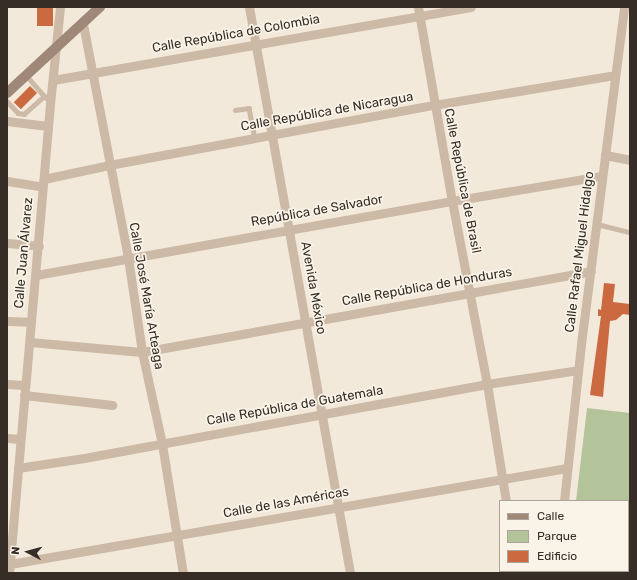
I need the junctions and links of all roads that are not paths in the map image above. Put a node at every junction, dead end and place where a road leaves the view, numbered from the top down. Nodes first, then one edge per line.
1 (60, 7) edge
2 (100, 7) edge
3 (249, 7) edge
4 (471, 7) edge
5 (624, 7) edge
6 (419, 11) edge
7 (83, 24) junction
8 (256, 44) junction
9 (55, 48) junction
10 (92, 72) junction
11 (26, 75) junction
12 (615, 75) junction
13 (53, 80) junction
14 (7, 93) edge
15 (44, 96) junction
16 (7, 101) edge
17 (50, 104) junction
18 (434, 105) junction
19 (235, 110) dead end
20 (7, 121) edge
21 (48, 126) junction
22 (272, 136) junction
23 (255, 139) junction
24 (605, 155) junction
25 (630, 160) edge
26 (109, 165) junction
27 (602, 176) junction
28 (7, 181) edge
29 (44, 183) junction
30 (452, 201) junction
31 (597, 224) junction
32 (290, 230) junction
33 (630, 232) edge
34 (7, 243) edge
35 (39, 246) junction
36 (128, 258) junction
37 (591, 271) junction
38 (36, 275) junction
39 (470, 292) junction
40 (7, 321) edge
41 (31, 322) junction
42 (305, 322) junction
43 (30, 342) junction
44 (142, 352) junction
45 (578, 370) junction
46 (7, 384) edge
47 (487, 384) junction
48 (25, 385) junction
49 (24, 395) junction
50 (112, 405) dead end
51 (322, 415) junction
52 (7, 438) edge
53 (20, 440) junction
54 (162, 444) junction
55 (18, 468) junction
56 (567, 468) junction
57 (501, 478) junction
58 (506, 500) edge
59 (564, 500) edge
60 (339, 507) junction
61 (10, 514) edge
62 (176, 536) junction
63 (10, 569) edge
64 (183, 573) edge
65 (350, 573) edge

1 - 9 street, Calle Juan Álvarez
2 - 7 main road
3 - 8 street, Avenida México
4 - 6 street, Calle República de Colombia
5 - 12 street, Calle Rafael Miguel Hidalgo
6 - 8 street, Calle República de Colombia
6 - 18 street, Calle República de Brasil
7 - 9 main road
7 - 10 street, Calle José María Arteaga
8 - 10 street, Calle República de Colombia
8 - 22 street, Avenida México
9 - 11 main road
9 - 13 street, Calle Juan Álvarez
10 - 13 street, Calle República de Colombia
10 - 26 street, Calle José María Arteaga
11 - 14 main road
11 - 15 lane
12 - 18 street, Calle República de Nicaragua
12 - 24 street, Calle Rafael Miguel Hidalgo
13 - 17 street, Calle Juan Álvarez
15 - 16 lane
15 - 17 lane
17 - 21 street, Calle Juan Álvarez
18 - 22 street, Calle República de Nicaragua
18 - 30 street, Calle República de Brasil
19 - 23 lane
20 - 21 street
21 - 29 street, Calle Juan Álvarez
22 - 23 street, Calle República de Nicaragua
22 - 32 street, Avenida México
23 - 26 street, Calle República de Nicaragua
24 - 25 street
24 - 27 street, Calle Rafael Miguel Hidalgo
26 - 29 street, Calle República de Nicaragua
26 - 36 street, Calle José María Arteaga
27 - 30 street, República de Salvador
27 - 31 street, Calle Rafael Miguel Hidalgo
28 - 29 street
29 - 35 street, Calle Juan Álvarez
30 - 32 street, República de Salvador
30 - 39 street, Calle República de Brasil
31 - 33 lane
31 - 37 street, Calle Rafael Miguel Hidalgo
32 - 36 street, República de Salvador
32 - 42 street, Avenida México
34 - 35 street
35 - 38 street, Calle Juan Álvarez
36 - 38 street, República de Salvador
36 - 44 street, Calle José María Arteaga
37 - 39 street, Calle República de Honduras
37 - 45 street, Calle Rafael Miguel Hidalgo
38 - 41 street, Calle Juan Álvarez
39 - 42 street, Calle República de Honduras
39 - 47 street, Calle República de Brasil
40 - 41 street
41 - 43 street, Calle Juan Álvarez
42 - 44 street, Calle República de Honduras
42 - 51 street, Avenida México
43 - 44 street, Calle República de Honduras
43 - 48 street, Calle Juan Álvarez
44 - 54 street, Calle José María Arteaga
45 - 47 street, Calle República de Guatemala
45 - 56 street, Calle Rafael Miguel Hidalgo
46 - 48 street
47 - 51 street, Calle República de Guatemala
47 - 57 street, Calle República de Brasil
48 - 49 street, Calle Juan Álvarez
49 - 50 street
49 - 53 street, Calle Juan Álvarez
51 - 54 street, Calle República de Guatemala
51 - 60 street, Avenida México
52 - 53 street
53 - 55 street, Calle Juan Álvarez
54 - 55 street, Calle República de Guatemala
54 - 62 street, Calle José María Arteaga
55 - 61 street, Calle Juan Álvarez
56 - 57 street, Calle de las Américas
56 - 59 street, Calle Rafael Miguel Hidalgo
57 - 58 street, Calle República de Brasil
57 - 60 street, Calle de las Américas
60 - 62 street, Calle de las Américas
60 - 65 street, Avenida México
61 - 63 street, Calle Juan Álvarez
62 - 63 street, Calle de las Américas
62 - 64 street, Calle José María Arteaga

